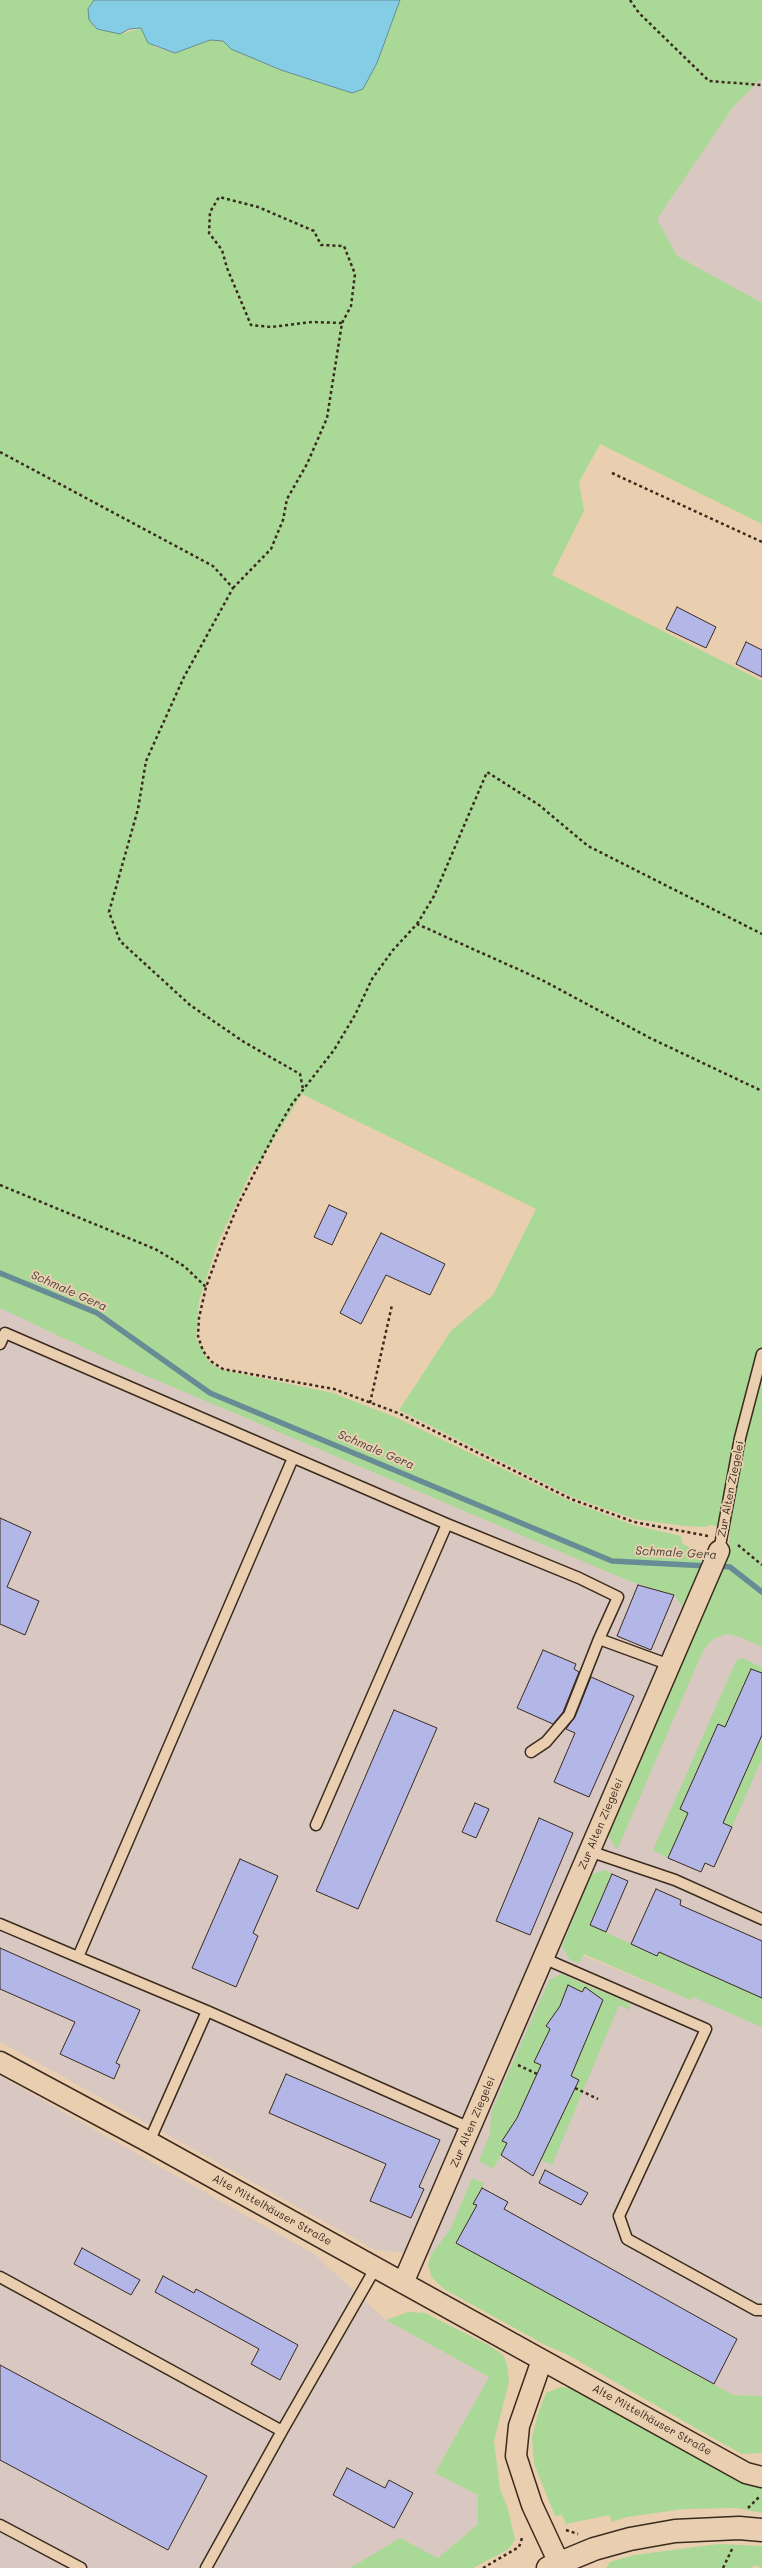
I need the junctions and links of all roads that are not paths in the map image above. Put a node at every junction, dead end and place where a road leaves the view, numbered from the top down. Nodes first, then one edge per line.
1 (0, 1344) edge
2 (762, 1354) edge
3 (293, 1458) junction
4 (447, 1524) junction
5 (720, 1545) joint
6 (599, 1639) junction
7 (670, 1666) junction
8 (531, 1752) dead end
9 (316, 1825) dead end
10 (590, 1852) junction
11 (762, 1919) edge
12 (0, 1924) edge
13 (78, 1957) junction
14 (543, 1958) junction
15 (207, 2011) junction
16 (0, 2062) edge
17 (470, 2128) junction
18 (149, 2142) junction
19 (376, 2268) junction
20 (0, 2277) edge
21 (403, 2283) junction
22 (762, 2310) edge
23 (542, 2360) junction
24 (282, 2431) junction
25 (762, 2477) edge
26 (0, 2525) edge
27 (762, 2530) edge
28 (557, 2566) edge
29 (81, 2568) edge
30 (206, 2568) edge

1 - 3 lane
2 - 5 lane, Zur Alten Ziegelei
3 - 4 lane
3 - 13 lane
4 - 6 lane
4 - 9 lane
5 - 7 street, Zur Alten Ziegelei
6 - 7 lane
6 - 8 lane
7 - 10 street, Zur Alten Ziegelei
10 - 11 lane
10 - 14 street, Zur Alten Ziegelei
12 - 13 lane
13 - 15 lane
14 - 17 street, Zur Alten Ziegelei
14 - 22 lane
15 - 17 lane
15 - 18 lane
16 - 18 street, Alte Mittelhäuser Straße
17 - 21 street, Zur Alten Ziegelei
18 - 19 street, Alte Mittelhäuser Straße
19 - 21 street, Alte Mittelhäuser Straße
19 - 24 lane
20 - 24 lane
21 - 23 street, Alte Mittelhäuser Straße
23 - 25 street, Alte Mittelhäuser Straße
23 - 28 street
24 - 30 lane
26 - 29 lane
27 - 28 street

